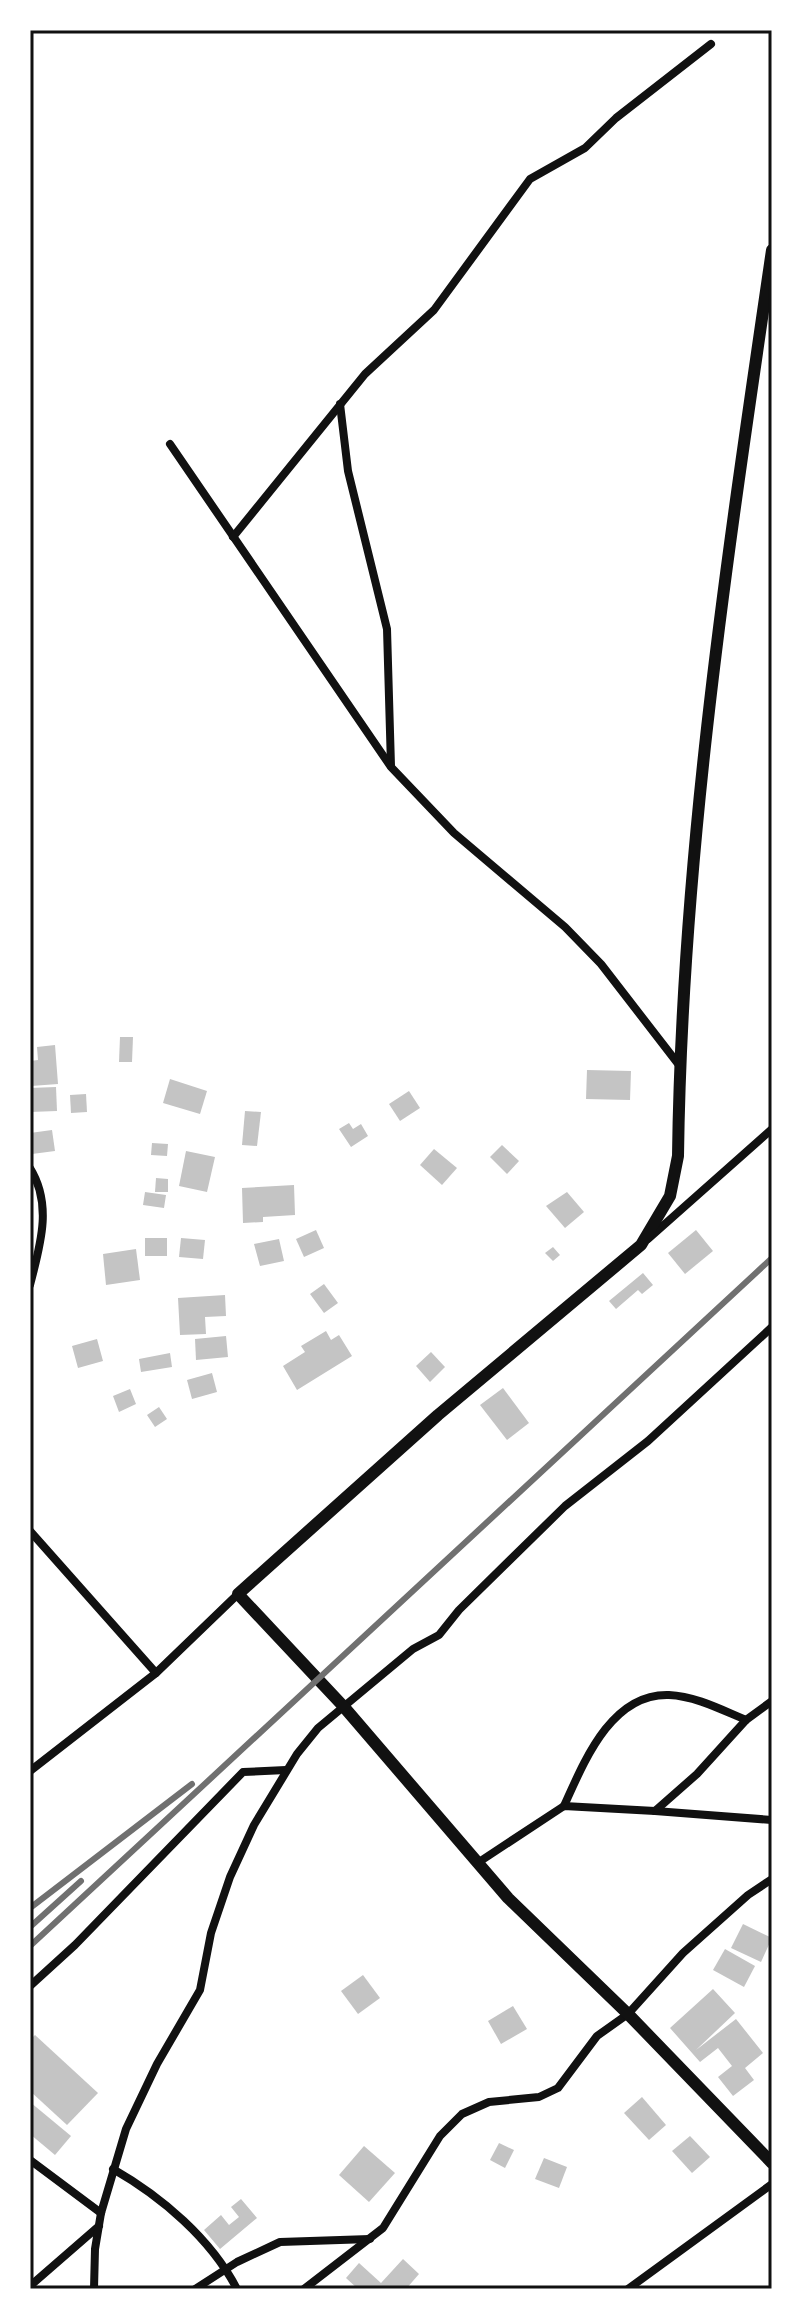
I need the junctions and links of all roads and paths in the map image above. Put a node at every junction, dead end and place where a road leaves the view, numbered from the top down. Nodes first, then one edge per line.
1 (711, 44) dead end
2 (772, 250) edge
3 (340, 404) junction
4 (170, 444) dead end
5 (233, 537) junction
6 (391, 767) junction
7 (679, 1065) junction
8 (772, 1129) edge
9 (30, 1168) edge
10 (641, 1245) junction
11 (30, 1285) edge
12 (772, 1327) edge
13 (30, 1531) edge
14 (238, 1594) junction
15 (156, 1673) junction
16 (772, 1701) edge
17 (344, 1707) junction
18 (746, 1720) junction
19 (286, 1770) junction
20 (30, 1771) edge
21 (564, 1806) junction
22 (655, 1811) junction
23 (772, 1820) edge
24 (479, 1862) junction
25 (772, 1879) edge
26 (30, 1986) edge
27 (628, 2014) junction
28 (30, 2160) edge
29 (772, 2163) edge
30 (113, 2169) junction
31 (772, 2184) edge
32 (101, 2213) junction
33 (99, 2226) junction
34 (370, 2239) junction
35 (225, 2269) junction
36 (30, 2286) edge
37 (94, 2289) edge
38 (195, 2289) edge
39 (237, 2289) edge
40 (304, 2289) edge
41 (628, 2289) edge

1 - 3 street
2 - 7 street
3 - 5 street
3 - 6 street
4 - 5 street
5 - 6 street
6 - 7 street
7 - 10 street
8 - 10 street
9 - 11 street
10 - 14 street
12 - 17 street
13 - 15 street
14 - 15 street
14 - 17 street
15 - 20 street
16 - 18 street
17 - 19 street
17 - 24 street
18 - 21 street
18 - 22 street
19 - 26 street
19 - 30 street
21 - 22 street
21 - 24 street
22 - 23 street
24 - 27 street
25 - 27 street
27 - 29 street
27 - 34 street
28 - 32 street
30 - 32 street
30 - 35 street
31 - 41 street
32 - 33 street
33 - 36 street
33 - 37 street
34 - 35 street
34 - 40 street
35 - 38 street
35 - 39 street

